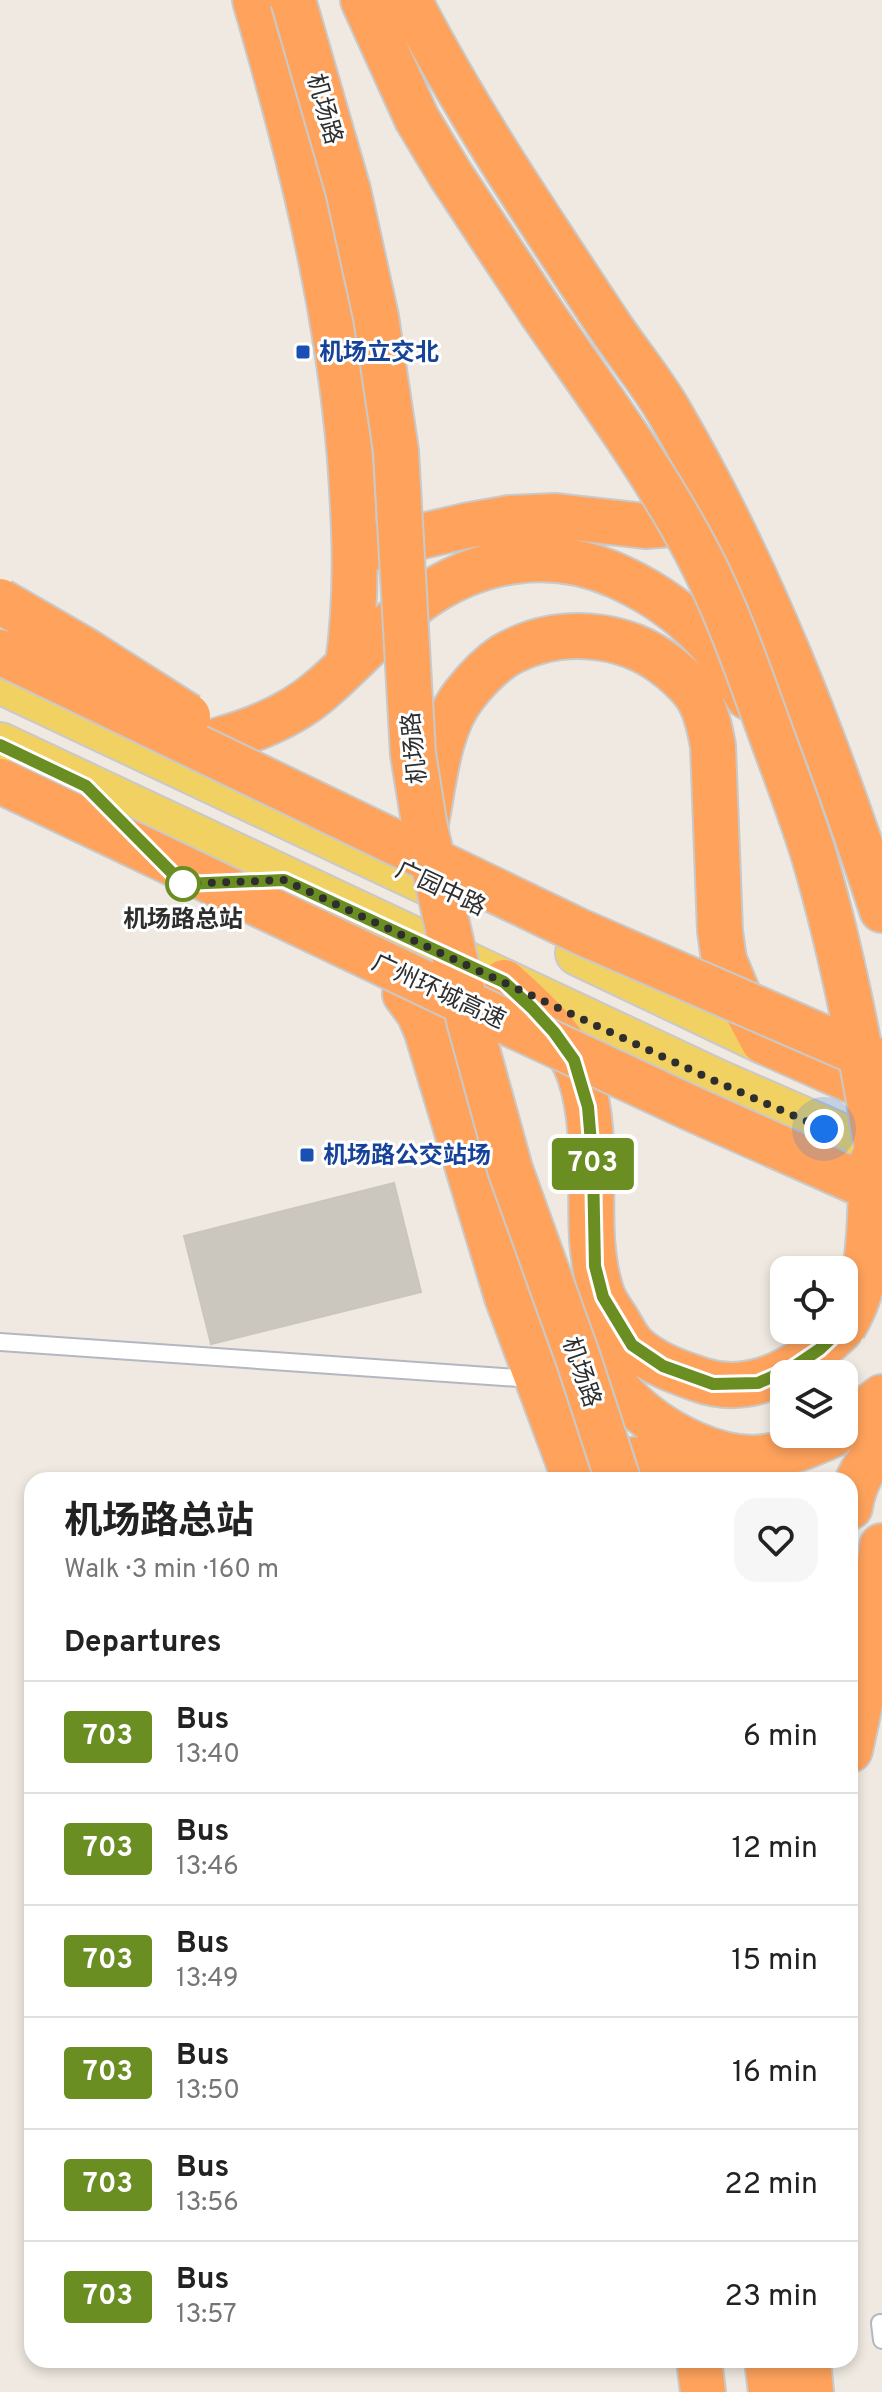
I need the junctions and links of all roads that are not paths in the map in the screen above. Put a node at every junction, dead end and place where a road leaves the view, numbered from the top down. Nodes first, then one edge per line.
1 (255, 0) edge
2 (293, 0) edge
3 (363, 0) edge
4 (409, 0) edge
5 (719, 503) junction
6 (357, 551) junction
7 (0, 601) edge
8 (0, 628) edge
9 (0, 652) edge
10 (348, 664) junction
11 (0, 681) edge
12 (96, 726) junction
13 (219, 740) junction
14 (774, 741) junction
15 (0, 745) edge
16 (0, 781) edge
17 (86, 786) junction
18 (0, 794) edge
19 (425, 828) junction
20 (379, 837) junction
21 (284, 880) junction
22 (183, 884) junction
23 (882, 910) edge
24 (504, 982) junction
25 (405, 994) junction
26 (763, 1041) junction
27 (882, 1063) edge
28 (879, 1124) edge
29 (882, 1183) edge
30 (882, 1193) edge
31 (530, 1229) junction
32 (858, 1297) edge
33 (0, 1342) edge
34 (825, 1344) edge
35 (538, 1380) junction
36 (882, 1397) edge
37 (858, 1414) edge
38 (882, 1445) edge
39 (796, 1448) edge
40 (572, 1472) edge
41 (602, 1472) edge
42 (615, 1472) edge
43 (685, 1472) edge
44 (858, 1477) edge
45 (882, 1546) edge
46 (882, 1556) edge
47 (858, 1713) edge
48 (700, 2368) edge
49 (768, 2368) edge
50 (809, 2368) edge
51 (703, 2392) edge
52 (771, 2392) edge
53 (811, 2392) edge

1 - 6 highway
2 - 19 highway, 机场路, bridge
3 - 14 highway, bridge
4 - 5 highway
5 - 6 highway
5 - 23 highway
6 - 10 highway
7 - 20 highway, bridge
8 - 13 main road
9 - 20 highway, bridge
10 - 13 highway
10 - 14 highway, bridge
11 - 12 main road, 广园中路
12 - 13 main road
12 - 26 main road, 广园中路
14 - 28 highway, bridge
15 - 17 main road
16 - 30 highway, 广州环城高速, bridge
17 - 21 main road
17 - 22 main road
18 - 22 main road
19 - 26 highway
19 - 31 highway, 机场路, bridge
20 - 27 highway, bridge
21 - 22 main road
21 - 24 main road
21 - 25 main road
22 - 25 main road
24 - 28 main road
24 - 34 highway
25 - 35 highway
26 - 28 highway, 广园中路
28 - 29 highway, bridge
28 - 32 highway, bridge
31 - 39 highway, bridge
31 - 42 highway, 机场路, bridge
33 - 35 lane
35 - 40 highway
36 - 37 highway
38 - 44 highway
41 - 43 highway
45 - 46 highway
46 - 47 highway
48 - 51 highway
49 - 52 highway
50 - 53 highway

